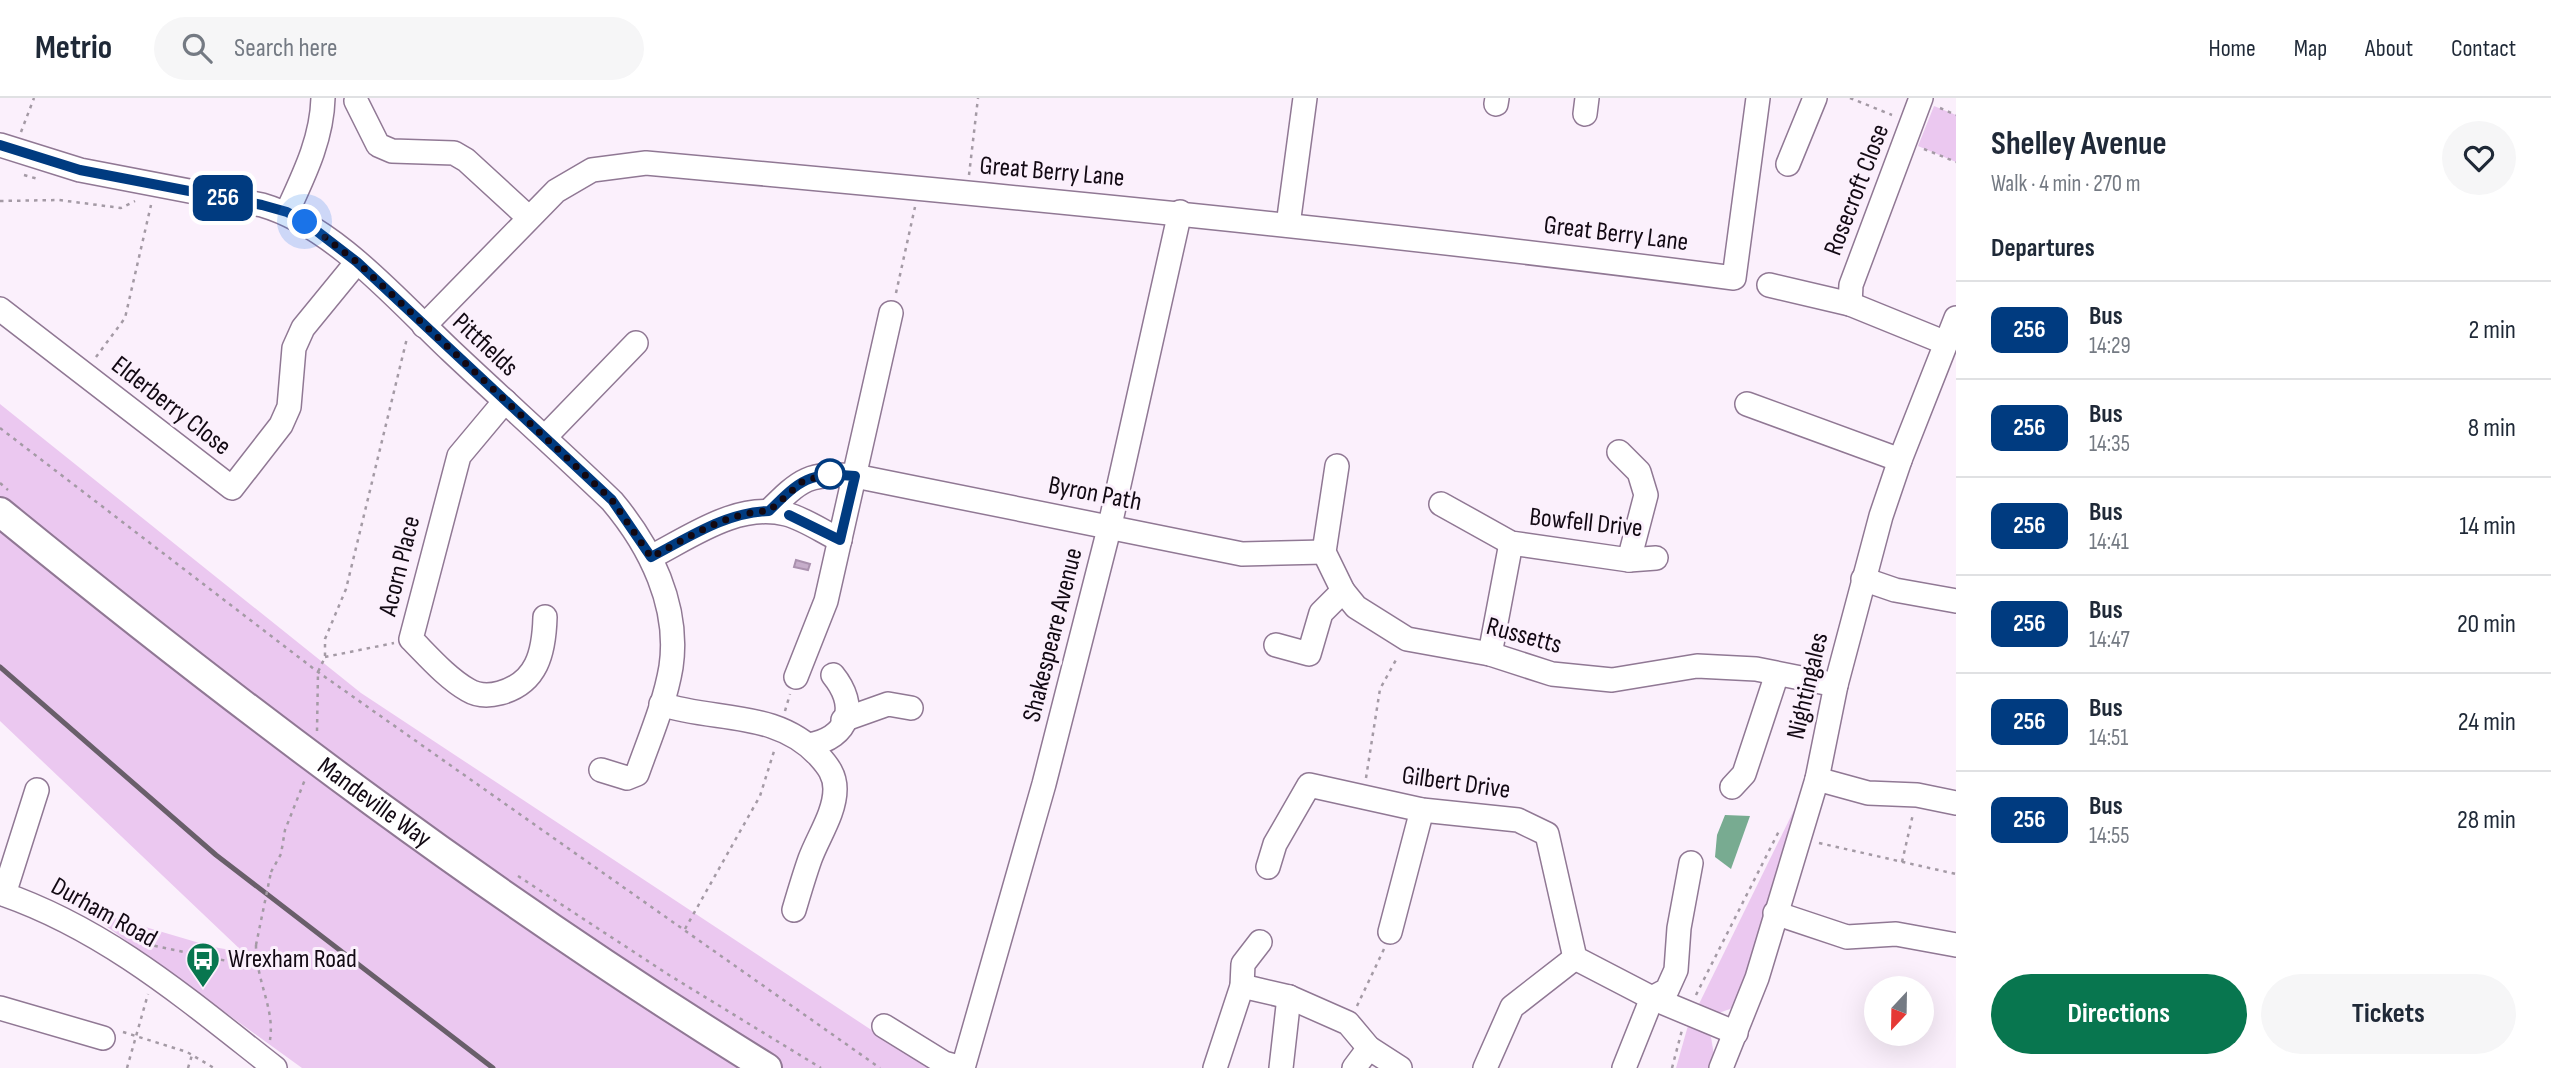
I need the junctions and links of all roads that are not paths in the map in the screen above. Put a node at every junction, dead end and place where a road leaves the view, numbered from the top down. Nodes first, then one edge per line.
1 (323, 98) edge
2 (1305, 98) edge
3 (1758, 98) edge
4 (1815, 98) edge
5 (1922, 98) edge
6 (356, 101) dead end
7 (6, 148) edge
8 (1788, 164) dead end
9 (287, 212) junction
10 (1180, 212) junction
11 (528, 217) junction
12 (1288, 225) junction
13 (357, 262) junction
14 (1769, 285) dead end
15 (1850, 304) junction
16 (0, 309) edge
17 (891, 313) road end
18 (1956, 318) edge
19 (416, 329) junction
20 (636, 343) dead end
21 (1946, 343) junction
22 (505, 401) junction
23 (1747, 404) dead end
24 (545, 437) junction
25 (1619, 452) dead end
26 (1900, 460) junction
27 (1337, 466) dead end
28 (855, 476) junction
29 (5, 502) edge
30 (1441, 504) dead end
31 (769, 511) junction
32 (1110, 525) junction
33 (840, 540) junction
34 (1511, 543) junction
35 (1324, 552) junction
36 (651, 557) junction
37 (1656, 558) dead end
38 (1629, 560) junction
39 (1863, 579) junction
40 (1343, 591) junction
41 (1956, 601) edge
42 (545, 617) dead end
43 (1276, 645) dead end
44 (1490, 654) junction
45 (1777, 674) junction
46 (833, 675) dead end
47 (796, 677) road end
48 (1836, 685) junction
49 (661, 704) junction
50 (911, 708) dead end
51 (843, 720) junction
52 (809, 745) junction
53 (601, 770) dead end
54 (1817, 779) junction
55 (1732, 788) dead end
56 (37, 790) dead end
57 (1956, 803) edge
58 (1422, 810) junction
59 (1691, 863) dead end
60 (1268, 867) dead end
61 (2, 893) edge
62 (794, 910) dead end
63 (1775, 913) junction
64 (1390, 932) road end
65 (1260, 942) dead end
66 (1956, 945) edge
67 (1575, 958) junction
68 (1242, 986) junction
69 (1289, 997) junction
70 (1652, 998) junction
71 (0, 1008) edge
72 (884, 1026) dead end
73 (1736, 1033) junction
74 (103, 1038) dead end
75 (1369, 1048) junction
76 (269, 1063) edge
77 (767, 1068) edge
78 (963, 1068) edge
79 (1215, 1068) edge
80 (1281, 1068) edge
81 (1354, 1068) edge
82 (1400, 1068) edge
83 (1485, 1068) edge
84 (1624, 1068) edge
85 (1721, 1068) edge

1 - 9 street
2 - 12 street
3 - 12 street, Great Berry Lane
4 - 8 street
5 - 15 street, Rosecroft Close
6 - 11 street
7 - 9 street, Pittfields
9 - 13 street, Pittfields
10 - 11 street, Great Berry Lane
10 - 12 street, Great Berry Lane
10 - 32 street, Shakespeare Avenue
11 - 19 street, Great Berry Lane
13 - 16 street, Elderberry Close
13 - 19 street, Pittfields
14 - 15 street
15 - 21 street
17 - 28 street
18 - 21 street, Nightingales
19 - 22 street, Pittfields
20 - 24 street
21 - 26 street, Nightingales
22 - 24 street, Pittfields
22 - 42 street, Acorn Place
23 - 26 street
24 - 36 street, Pittfields
25 - 38 street
26 - 39 street, Nightingales
27 - 35 street
28 - 31 street, Byron Path
28 - 32 street, Byron Path
28 - 33 street
29 - 77 main road, Mandeville Way
30 - 34 street, Bowfell Drive
31 - 33 street
31 - 36 street
32 - 35 street, Byron Path
32 - 78 street, Shakespeare Avenue
33 - 47 street
34 - 38 street, Bowfell Drive
34 - 44 street, Bowfell Drive
35 - 40 street, Russetts
36 - 49 street, Pittfields
37 - 38 street, Bowfell Drive
39 - 41 street
39 - 48 street, Nightingales
40 - 43 street
40 - 44 street, Russetts
44 - 45 street, Russetts
45 - 48 street, Russetts
45 - 55 street
46 - 51 street
48 - 54 street, Nightingales
49 - 52 street
49 - 53 street, Pittfields
50 - 51 street
51 - 52 street
52 - 62 street
54 - 57 street
54 - 63 street, Nightingales
56 - 61 street
58 - 60 street, Gilbert Drive
58 - 64 street
58 - 67 street, Gilbert Drive
59 - 70 street
61 - 76 street, Durham Road
63 - 66 street
63 - 73 street, Nightingales
65 - 68 street
67 - 70 street
67 - 83 street
68 - 69 street
68 - 79 street
69 - 75 street
69 - 80 street
70 - 73 street
70 - 84 street
71 - 74 street
72 - 78 street
73 - 85 street, Nightingales
75 - 81 street
75 - 82 street

